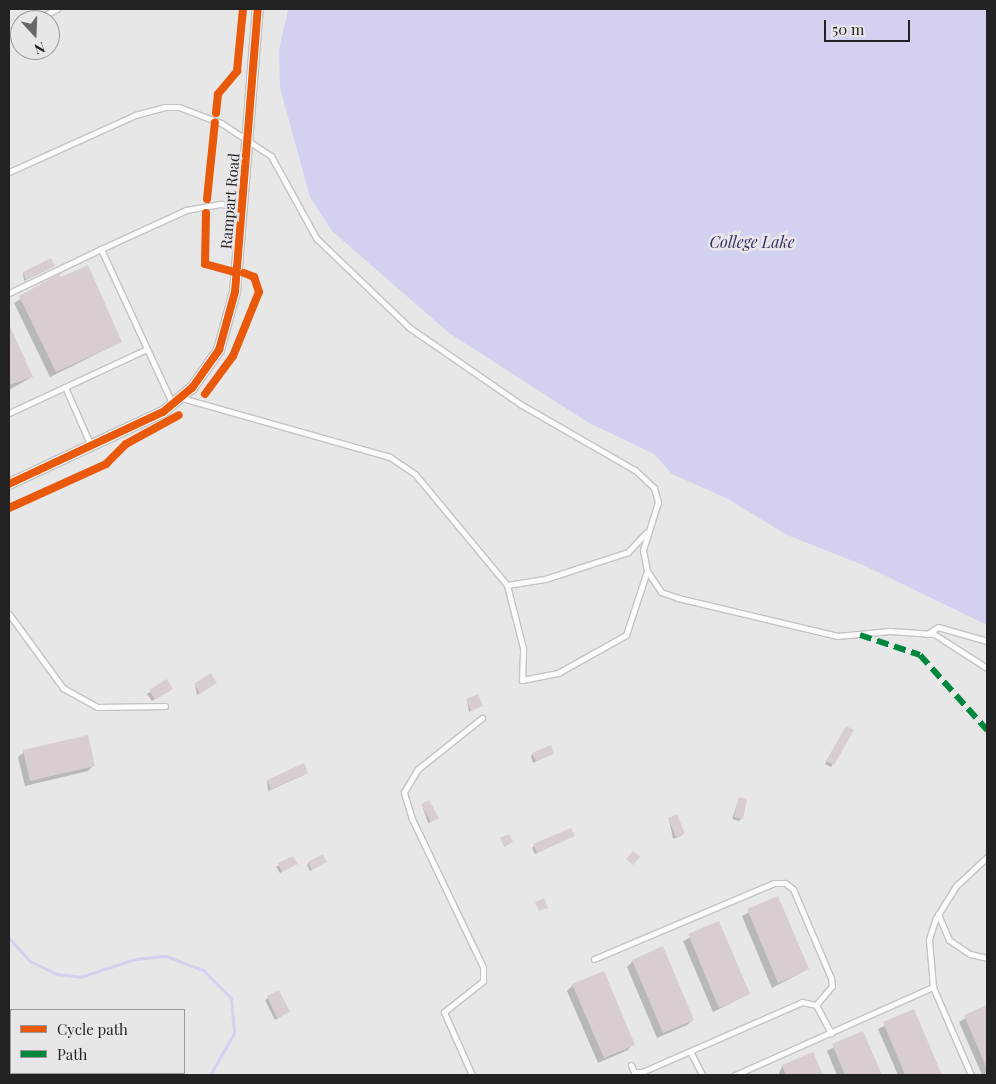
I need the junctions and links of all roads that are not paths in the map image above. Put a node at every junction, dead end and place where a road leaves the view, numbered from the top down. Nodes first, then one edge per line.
1 (258, 9) edge
2 (249, 142) junction
3 (9, 172) edge
4 (243, 208) junction
5 (101, 249) junction
6 (9, 293) edge
7 (147, 349) junction
8 (65, 387) junction
9 (177, 401) junction
10 (9, 413) edge
11 (92, 446) junction
12 (9, 484) edge
13 (646, 533) junction
14 (647, 571) junction
15 (507, 585) junction
16 (9, 614) edge
17 (926, 634) junction
18 (987, 641) edge
19 (987, 668) edge
20 (164, 706) dead end
21 (482, 718) dead end
22 (987, 857) edge
23 (938, 914) junction
24 (987, 958) edge
25 (594, 959) dead end
26 (933, 987) junction
27 (816, 1004) junction
28 (831, 1033) junction
29 (690, 1051) junction
30 (631, 1065) dead end
31 (472, 1075) edge
32 (702, 1075) edge
33 (735, 1075) edge
34 (971, 1075) edge

1 - 2 street, Rampart Road
2 - 3 lane
2 - 4 street, Rampart Road
2 - 13 lane
4 - 5 lane
4 - 9 street, Rampart Road
5 - 6 lane
5 - 7 lane
7 - 8 lane
7 - 9 lane
8 - 10 lane
8 - 11 lane
9 - 11 street, Rampart Road
9 - 15 lane
11 - 12 street, Rampart Road
13 - 14 lane
13 - 15 lane
14 - 15 lane
14 - 17 lane
16 - 20 lane
17 - 18 lane
17 - 19 lane
21 - 31 lane
22 - 23 lane
23 - 24 lane
23 - 26 lane
25 - 27 lane
26 - 28 lane
26 - 34 lane
27 - 28 lane
27 - 29 lane
28 - 33 lane
29 - 30 lane
29 - 32 lane

